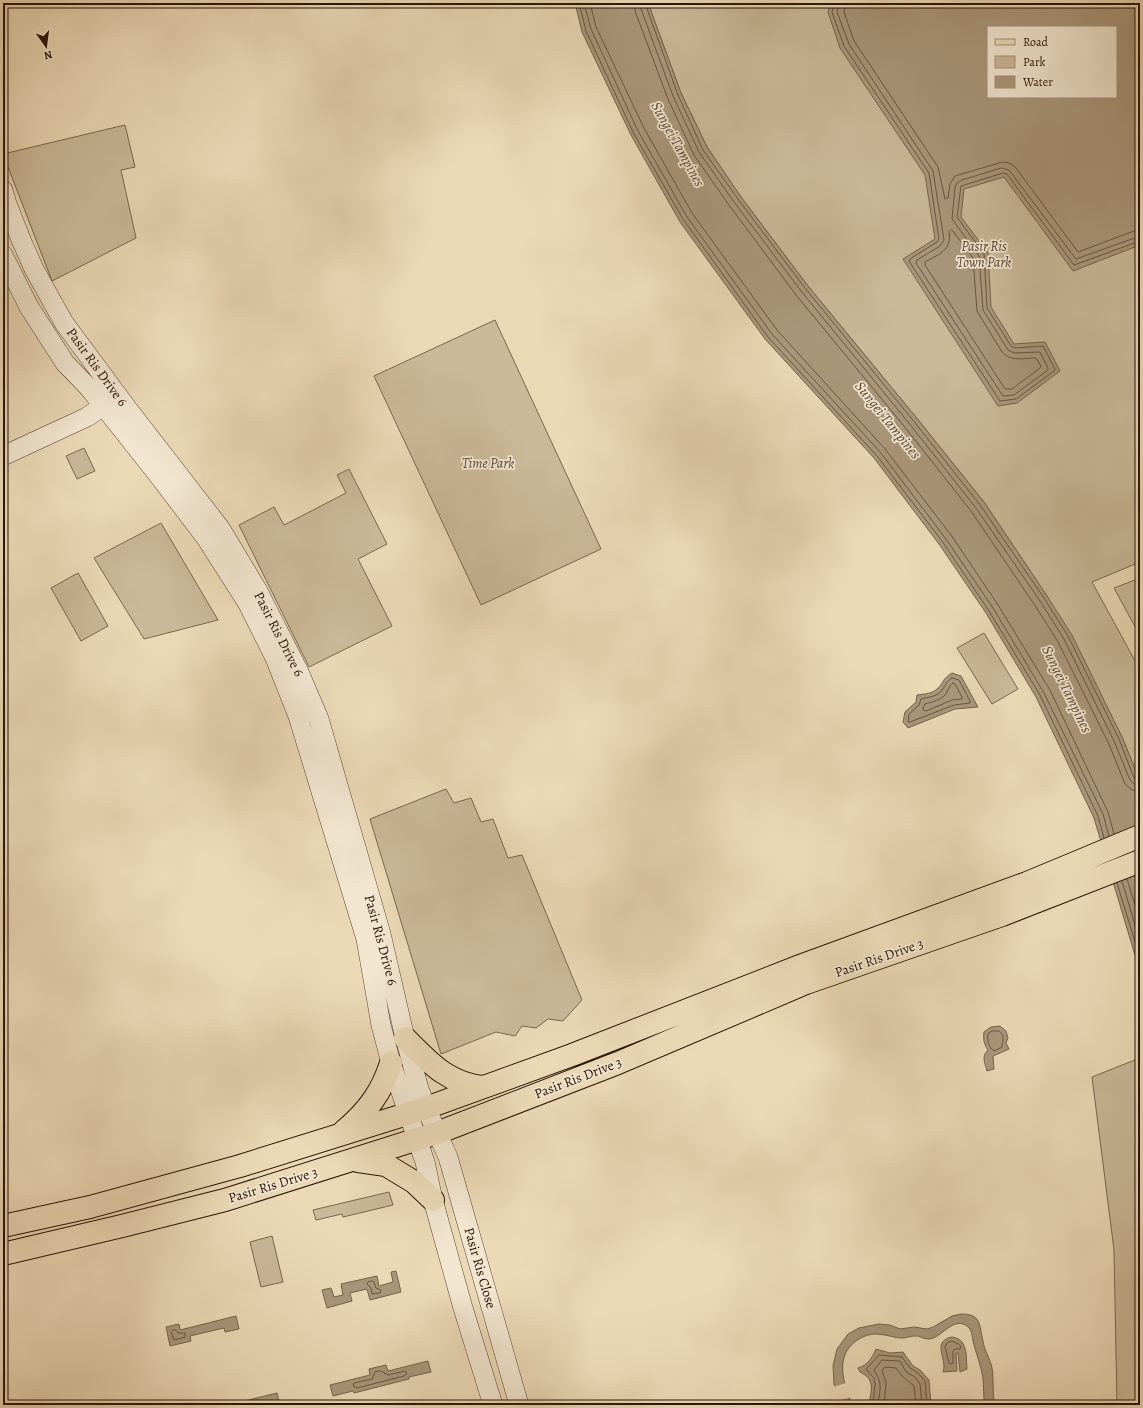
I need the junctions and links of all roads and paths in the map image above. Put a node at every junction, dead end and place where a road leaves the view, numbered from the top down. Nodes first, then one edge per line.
1 (3, 190) edge
2 (3, 255) edge
3 (111, 401) junction
4 (3, 456) edge
5 (1140, 836) edge
6 (1140, 861) edge
7 (406, 1038) junction
8 (391, 1062) junction
9 (483, 1087) junction
10 (417, 1111) junction
11 (437, 1133) junction
12 (340, 1135) junction
13 (417, 1140) junction
14 (350, 1161) junction
15 (433, 1200) junction
16 (3, 1226) edge
17 (3, 1254) edge
18 (483, 1278) junction
19 (457, 1285) junction
20 (493, 1405) edge
21 (519, 1405) edge

1 - 3 street, Pasir Ris Drive 6
2 - 3 street, Pasir Ris Drive 6
3 - 4 street
3 - 7 street, Pasir Ris Drive 6
3 - 8 street, Pasir Ris Drive 6
5 - 9 main road, Pasir Ris Drive 3
6 - 11 main road, Pasir Ris Drive 3
7 - 9 main road
7 - 10 street, Pasir Ris Drive 6
8 - 10 street, Pasir Ris Drive 6
8 - 12 main road
9 - 10 main road, Pasir Ris Drive 3
10 - 11 street, Pasir Ris Drive 6
10 - 12 main road, Pasir Ris Drive 3
10 - 13 street, Pasir Ris Drive 6
11 - 13 main road, Pasir Ris Drive 3
11 - 18 street, Pasir Ris Close
12 - 16 main road, Pasir Ris Drive 3
13 - 14 main road, Pasir Ris Drive 3
13 - 15 street, Pasir Ris Close
14 - 15 main road
14 - 17 main road, Pasir Ris Drive 3
15 - 19 street, Pasir Ris Close
18 - 19 street
18 - 21 street, Pasir Ris Close
19 - 20 street, Pasir Ris Close

